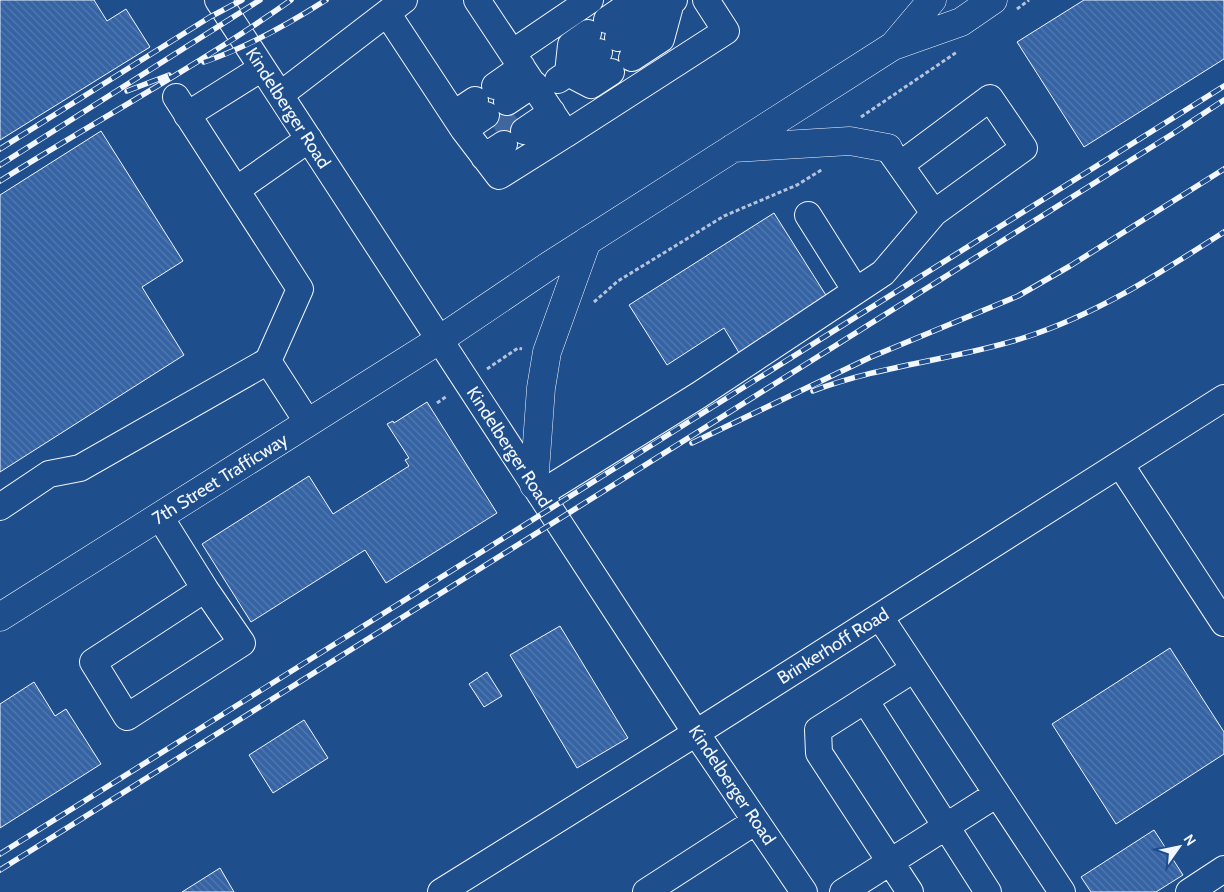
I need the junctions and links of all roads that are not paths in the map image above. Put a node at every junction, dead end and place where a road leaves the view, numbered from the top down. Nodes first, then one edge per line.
1 (218, 0) edge
2 (477, 0) edge
3 (590, 0) edge
4 (706, 0) edge
5 (932, 0) edge
6 (673, 1) edge
7 (1004, 5) edge
8 (395, 6) edge
9 (609, 46) junction
10 (893, 46) junction
11 (262, 68) junction
12 (534, 85) junction
13 (280, 95) junction
14 (490, 123) junction
15 (566, 134) junction
16 (309, 139) junction
17 (732, 148) junction
18 (894, 156) junction
19 (236, 190) junction
20 (934, 213) junction
21 (808, 215) dead end
22 (586, 241) junction
23 (856, 291) junction
24 (439, 340) junction
25 (268, 361) junction
26 (1224, 398) edge
27 (308, 423) junction
28 (1120, 464) junction
29 (537, 489) junction
30 (0, 507) edge
31 (160, 517) junction
32 (205, 589) junction
33 (0, 617) edge
34 (880, 617) junction
35 (1224, 623) edge
36 (914, 669) junction
37 (865, 700) junction
38 (696, 733) junction
39 (997, 794) junction
40 (756, 821) junction
41 (946, 827) junction
42 (890, 862) junction
43 (1224, 869) edge
44 (441, 892) edge
45 (646, 892) edge
46 (804, 892) edge
47 (843, 892) edge
48 (910, 892) edge
49 (988, 892) edge
50 (1062, 892) edge
51 (1189, 892) edge

1 - 11 street, Kindelberger Road
2 - 12 street
3 - 12 street
4 - 15 street
5 - 10 main road
6 - 9 street
6 - 9 street
7 - 10 main road
8 - 13 street
8 - 14 street
9 - 12 street
10 - 17 main road, 7th Street Trafficway
11 - 13 street, Kindelberger Road
11 - 19 street
12 - 14 street
12 - 14 street
12 - 15 street
13 - 16 street, Kindelberger Road
14 - 15 street
16 - 19 street
16 - 24 street, Kindelberger Road
17 - 18 main road
17 - 22 main road, 7th Street Trafficway
18 - 20 street
18 - 20 street
19 - 25 street
20 - 23 street
21 - 23 street
22 - 24 main road, 7th Street Trafficway
22 - 29 main road
23 - 29 street
24 - 27 main road, 7th Street Trafficway
24 - 29 street, Kindelberger Road
25 - 27 street
25 - 30 street
26 - 28 street, Brinkerhoff Road
27 - 31 main road, 7th Street Trafficway
28 - 34 street, Brinkerhoff Road
28 - 35 street
29 - 38 street, Kindelberger Road
31 - 32 street
31 - 33 main road, 7th Street Trafficway
32 - 32 street
34 - 36 street
34 - 38 street, Brinkerhoff Road
36 - 37 street
36 - 39 street
37 - 41 street
37 - 42 street
38 - 40 street, Kindelberger Road
38 - 44 street, Brinkerhoff Road
39 - 41 street
39 - 50 street
40 - 45 street
40 - 46 street, Kindelberger Road
41 - 42 street
41 - 49 street
42 - 47 street
42 - 48 street
43 - 51 street

